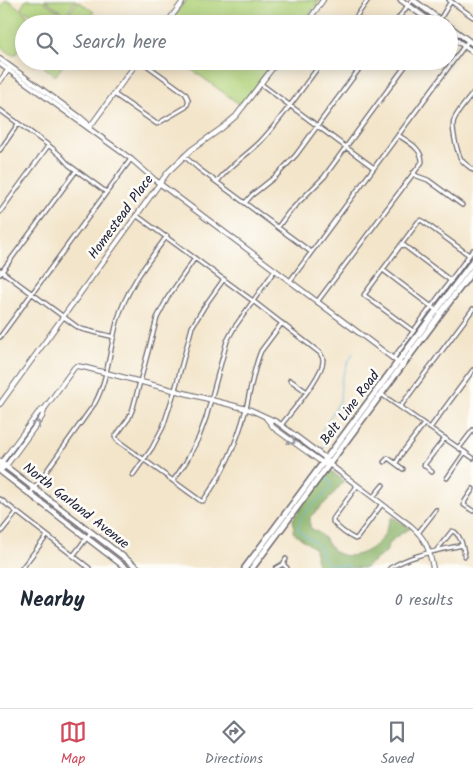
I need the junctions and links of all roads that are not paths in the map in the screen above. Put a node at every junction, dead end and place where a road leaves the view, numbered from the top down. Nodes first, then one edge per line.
1 (184, 0) edge
2 (323, 0) edge
3 (368, 0) edge
4 (400, 0) edge
5 (412, 0) edge
6 (450, 0) edge
7 (408, 5) junction
8 (173, 15) edge
9 (312, 15) edge
10 (357, 15) edge
11 (401, 15) edge
12 (425, 15) edge
13 (429, 15) edge
14 (441, 15) edge
15 (473, 17) edge
16 (458, 33) edge
17 (468, 40) junction
18 (458, 42) edge
19 (473, 44) edge
20 (464, 46) junction
21 (473, 52) edge
22 (458, 54) edge
23 (0, 59) edge
24 (0, 64) edge
25 (10, 68) junction
26 (133, 70) edge
27 (153, 70) edge
28 (271, 70) edge
29 (315, 70) edge
30 (358, 70) edge
31 (402, 70) edge
32 (446, 70) edge
33 (0, 81) edge
34 (261, 84) junction
35 (473, 93) edge
36 (114, 94) junction
37 (290, 105) junction
38 (0, 110) edge
39 (18, 124) junction
40 (318, 126) junction
41 (89, 128) junction
42 (398, 135) junction
43 (48, 146) junction
44 (346, 147) junction
45 (0, 150) edge
46 (184, 156) junction
47 (131, 158) junction
48 (374, 168) junction
49 (473, 170) edge
50 (76, 171) junction
51 (413, 173) junction
52 (217, 182) junction
53 (159, 183) junction
54 (106, 192) junction
55 (245, 203) junction
56 (462, 205) dead end
57 (0, 212) edge
58 (136, 215) junction
59 (278, 227) junction
60 (167, 236) junction
61 (402, 244) junction
62 (473, 250) edge
63 (311, 252) junction
64 (470, 255) junction
65 (195, 258) junction
66 (473, 261) edge
67 (275, 270) junction
68 (383, 270) junction
69 (471, 271) edge
70 (1, 272) edge
71 (224, 279) junction
72 (290, 281) junction
73 (451, 281) junction
74 (32, 293) junction
75 (254, 301) junction
76 (317, 302) junction
77 (431, 307) junction
78 (473, 309) edge
79 (439, 312) junction
80 (62, 317) junction
81 (282, 323) junction
82 (413, 332) junction
83 (114, 337) junction
84 (0, 338) edge
85 (398, 362) junction
86 (473, 370) edge
87 (105, 372) junction
88 (290, 380) dead end
89 (140, 382) junction
90 (175, 390) junction
91 (307, 392) junction
92 (380, 392) junction
93 (210, 400) junction
94 (0, 404) edge
95 (400, 407) junction
96 (45, 408) junction
97 (246, 409) junction
98 (264, 416) junction
99 (424, 424) junction
100 (281, 425) junction
101 (430, 428) junction
102 (278, 430) junction
103 (473, 430) edge
104 (22, 435) junction
105 (26, 438) junction
106 (444, 438) junction
107 (312, 448) junction
108 (459, 448) junction
109 (465, 452) junction
110 (308, 453) junction
111 (473, 458) edge
112 (144, 459) junction
113 (326, 462) junction
114 (384, 462) dead end
115 (396, 464) junction
116 (0, 466) edge
117 (6, 466) junction
118 (403, 469) dead end
119 (432, 472) dead end
120 (133, 475) dead end
121 (447, 478) dead end
122 (173, 481) junction
123 (383, 485) dead end
124 (357, 486) junction
125 (34, 488) junction
126 (473, 489) edge
127 (29, 494) junction
128 (373, 497) junction
129 (0, 499) edge
130 (382, 504) junction
131 (436, 510) dead end
132 (473, 511) edge
133 (16, 512) junction
134 (54, 513) junction
135 (69, 515) junction
136 (91, 532) junction
137 (0, 533) edge
138 (418, 533) junction
139 (47, 536) junction
140 (87, 538) junction
141 (462, 545) junction
142 (436, 551) junction
143 (430, 552) junction
144 (259, 554) junction
145 (73, 556) junction
146 (465, 556) dead end
147 (124, 557) junction
148 (286, 559) dead end
149 (119, 563) junction
150 (283, 564) junction
151 (23, 568) edge
152 (89, 568) edge
153 (126, 568) edge
154 (138, 568) edge
155 (245, 568) edge
156 (252, 568) edge
157 (276, 568) edge
158 (288, 568) edge
159 (390, 568) edge
160 (432, 568) edge

1 - 8 street
2 - 9 street
3 - 10 street
4 - 7 main road
5 - 7 street
5 - 13 main road
6 - 14 street
6 - 15 street
7 - 11 street
7 - 12 main road
16 - 17 main road
17 - 19 main road
17 - 20 street
18 - 20 main road
20 - 21 main road
20 - 22 street
23 - 25 street
24 - 25 street
25 - 33 street
25 - 41 street
26 - 36 street
27 - 36 street
28 - 34 street, Homestead Place
29 - 37 street
30 - 40 street
31 - 44 street
32 - 42 street
34 - 37 street
34 - 46 street, Homestead Place
35 - 49 street
36 - 41 street
37 - 40 street
37 - 52 street
38 - 39 street
39 - 43 street
39 - 45 street
40 - 44 street
40 - 55 street
41 - 47 street
42 - 48 street
42 - 51 street
43 - 50 street
43 - 57 street
44 - 48 street
44 - 59 street
46 - 52 street
46 - 53 street, Homestead Place
47 - 53 street
47 - 54 street
48 - 63 street
50 - 54 street
50 - 70 street
51 - 56 street
51 - 76 street
52 - 55 street
53 - 58 street, Homestead Place
53 - 67 street
54 - 74 street
55 - 59 street
58 - 60 street
58 - 80 street, Homestead Place
59 - 63 street
60 - 65 street
60 - 83 street
61 - 64 street
61 - 68 street
61 - 73 street
62 - 64 street
63 - 72 street
64 - 73 street
65 - 71 street
65 - 89 street
66 - 69 main road, Belt Line Road
67 - 72 street
67 - 75 street
68 - 77 street
68 - 82 street
69 - 79 main road, Belt Line Road
70 - 74 street
71 - 75 street
71 - 90 street
72 - 76 street
73 - 77 street
74 - 80 street
74 - 84 street
75 - 81 street
75 - 93 street
76 - 85 street
77 - 79 street
77 - 82 street
78 - 95 street
79 - 85 main road, Belt Line Road
80 - 83 street
80 - 94 street, Homestead Place
81 - 91 street
81 - 97 street
82 - 85 street
83 - 87 street
85 - 92 main road, Belt Line Road
86 - 101 street
87 - 89 street
87 - 96 street
87 - 125 street
88 - 91 street
89 - 90 street
89 - 112 street
90 - 93 street
90 - 112 street
91 - 100 street
92 - 95 street
92 - 113 main road, Belt Line Road
93 - 97 street
93 - 122 street
95 - 99 street
96 - 104 street
105 -> 96 street
97 - 98 street
97 - 122 street
98 - 100 street
98 - 102 street
99 - 101 street
99 - 115 street
100 - 102 street
100 - 107 street
101 - 106 street
102 -> 110 street
103 - 108 street
104 - 105 street
104 - 116 street
105 - 117 street
106 - 108 street
106 - 119 street
107 - 110 street
107 - 113 street
108 - 109 street
109 - 111 street
109 - 121 street
110 - 113 street
112 - 120 street
112 - 122 street
113 - 124 street
113 - 144 main road, Belt Line Road
114 - 115 street
115 - 118 street
116 - 117 main road, North Garland Avenue
116 - 127 main road, North Garland Avenue
117 - 125 main road, North Garland Avenue
123 - 128 street
124 - 128 street
124 - 130 street
125 - 127 street
125 - 135 main road, North Garland Avenue
126 - 132 street
127 - 134 main road, North Garland Avenue
128 - 130 street
129 - 133 street
130 - 138 street
131 - 138 street
133 - 137 street
133 - 139 street
134 - 135 main road
134 - 140 main road, North Garland Avenue
135 - 136 main road, North Garland Avenue
136 - 140 street
136 - 147 main road, North Garland Avenue
138 - 143 street
139 - 145 street
139 - 151 street
140 - 145 street
140 - 149 main road, North Garland Avenue
141 - 142 street
141 - 142 street
141 - 146 street
142 - 143 street
143 - 159 street
143 - 160 street
144 - 155 main road, Belt Line Road
144 - 156 main road, Belt Line Road
145 - 152 street
147 - 149 main road
147 - 154 main road, North Garland Avenue
148 - 150 street
149 - 153 main road, North Garland Avenue
150 - 157 street
150 - 158 street

